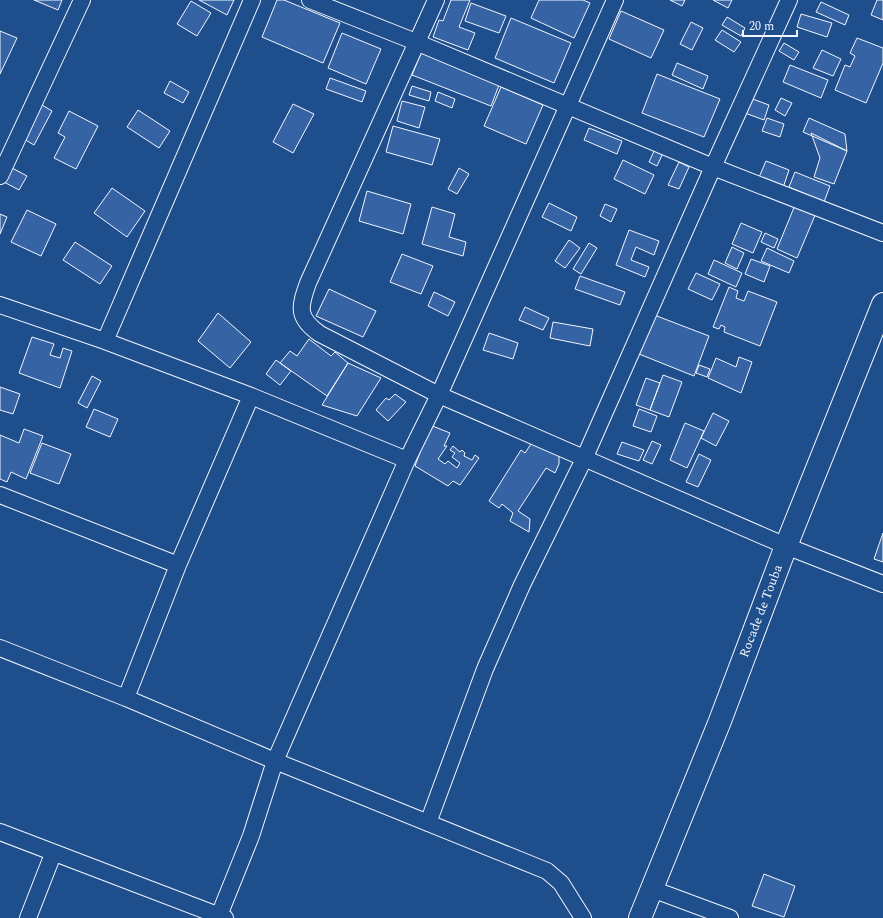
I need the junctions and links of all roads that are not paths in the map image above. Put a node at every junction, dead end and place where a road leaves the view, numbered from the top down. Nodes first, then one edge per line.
1 (82, 0) edge
2 (252, 0) edge
3 (310, 0) edge
4 (436, 0) edge
5 (615, 0) edge
6 (789, 0) edge
7 (416, 42) junction
8 (569, 106) junction
9 (713, 167) junction
10 (0, 176) edge
11 (883, 233) edge
12 (883, 304) edge
13 (0, 306) edge
14 (105, 341) junction
15 (439, 395) junction
16 (251, 396) junction
17 (584, 459) junction
18 (407, 460) junction
19 (0, 495) edge
20 (786, 546) junction
21 (178, 565) junction
22 (883, 584) edge
23 (0, 648) edge
24 (126, 698) junction
25 (275, 761) junction
26 (428, 823) junction
27 (0, 832) edge
28 (53, 854) junction
29 (652, 889) junction
30 (221, 917) edge
31 (28, 918) edge
32 (583, 918) edge
33 (640, 918) edge
34 (730, 918) edge

1 - 10 street
2 - 14 street
3 - 7 street
4 - 7 street
5 - 8 street
6 - 9 street
7 - 8 street
7 - 15 street
8 - 9 street
8 - 15 street
9 - 11 street
9 - 17 street
12 - 20 main road, Rocade de Touba
13 - 14 street
14 - 16 street
15 - 17 street
15 - 18 street
16 - 18 street
16 - 21 street
17 - 20 street
17 - 26 street
18 - 25 street
19 - 21 street
20 - 22 street
20 - 29 main road, Rocade de Touba
21 - 24 street
23 - 24 street
24 - 25 street
25 - 26 street
25 - 30 street
26 - 32 street
27 - 28 street
28 - 30 street
28 - 31 street
29 - 33 main road, Rocade de Touba
29 - 34 street

